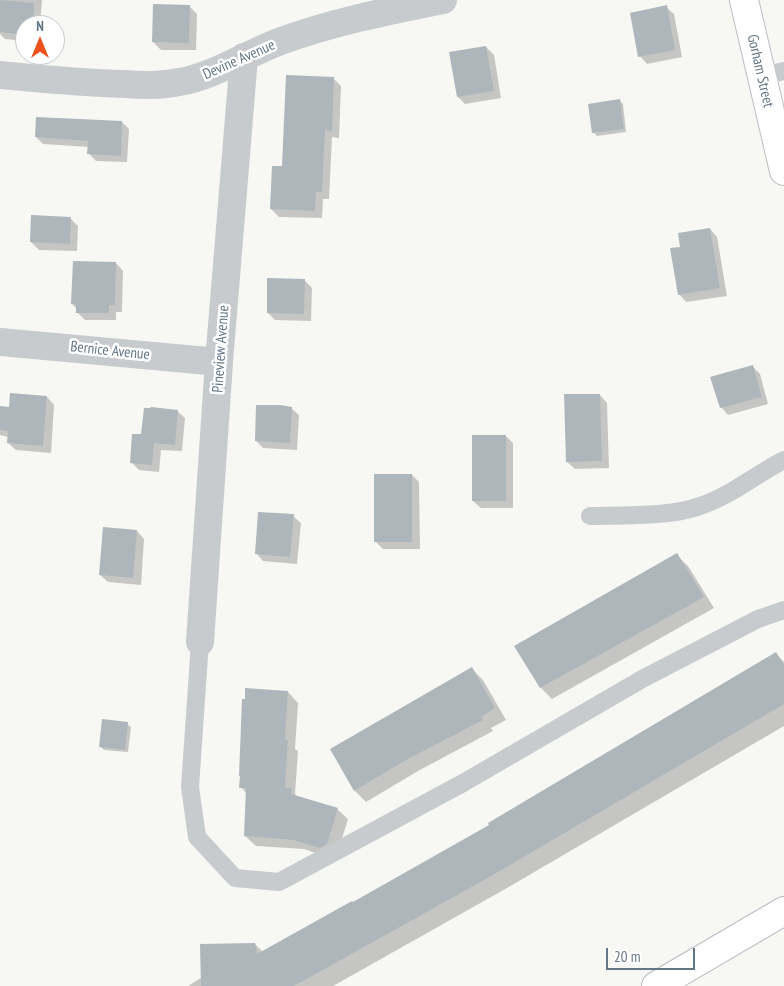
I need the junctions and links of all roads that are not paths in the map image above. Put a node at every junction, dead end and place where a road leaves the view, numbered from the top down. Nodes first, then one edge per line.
1 (443, 0) edge
2 (744, 0) edge
3 (244, 57) junction
4 (0, 74) edge
5 (773, 74) edge
6 (784, 170) edge
7 (0, 342) edge
8 (219, 362) junction
9 (784, 460) edge
10 (590, 516) dead end
11 (784, 610) edge
12 (200, 642) joint
13 (784, 911) edge
14 (656, 986) edge

1 - 3 street, Devine Avenue
2 - 5 main road, Gorham Street
3 - 4 street, Devine Avenue
3 - 8 street, Pineview Avenue
5 - 6 main road, Gorham Street
7 - 8 street, Bernice Avenue
8 - 12 street, Pineview Avenue
9 - 10 lane
11 - 12 lane
13 - 14 main road

